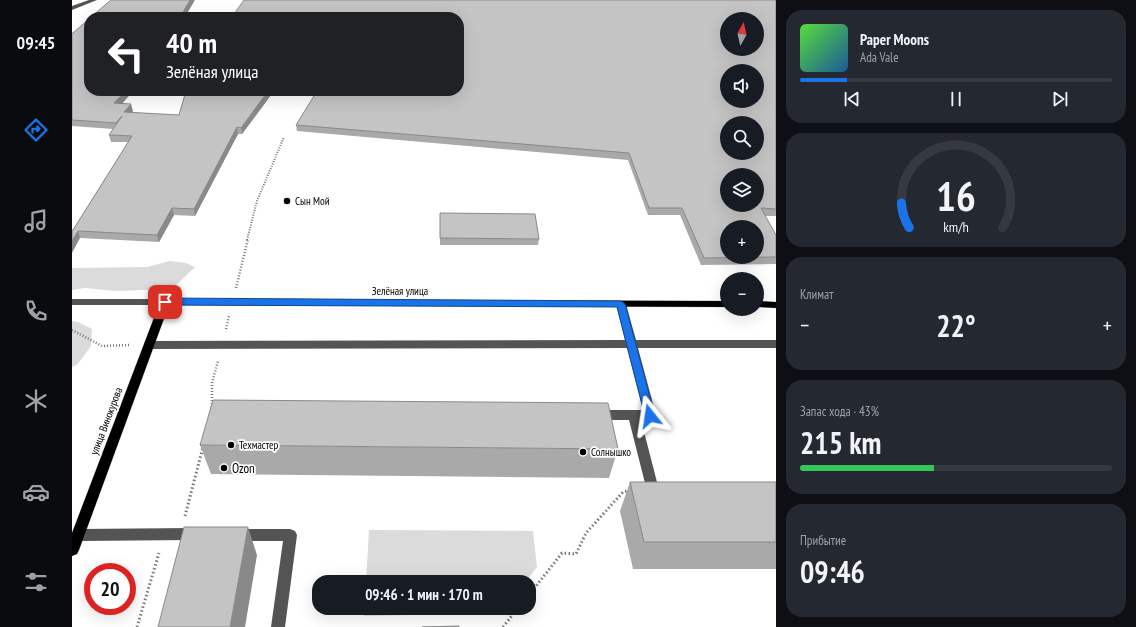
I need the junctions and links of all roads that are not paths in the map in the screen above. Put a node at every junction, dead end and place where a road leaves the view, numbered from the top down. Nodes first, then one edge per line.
1 (94, 0) edge
2 (72, 8) edge
3 (72, 302) edge
4 (165, 302) junction
5 (621, 304) junction
6 (720, 304) edge
7 (764, 304) edge
8 (776, 305) edge
9 (632, 344) junction
10 (776, 344) edge
11 (149, 346) junction
12 (586, 415) edge
13 (634, 416) junction
14 (668, 491) edge
15 (203, 534) edge
16 (78, 535) junction
17 (227, 535) edge
18 (72, 550) edge
19 (278, 627) edge

1 - 2 street
3 - 4 street, Зелёная улица
4 - 5 main road, Зелёная улица
4 - 11 main road, улица Винокурова
5 - 6 main road, Зелёная улица
5 - 9 street
7 - 8 main road
9 - 10 street
9 - 11 street
9 - 13 street
11 - 16 main road, улица Винокурова
12 - 13 street
13 - 14 street
15 - 16 street
16 - 18 main road, улица Винокурова
17 - 19 street

